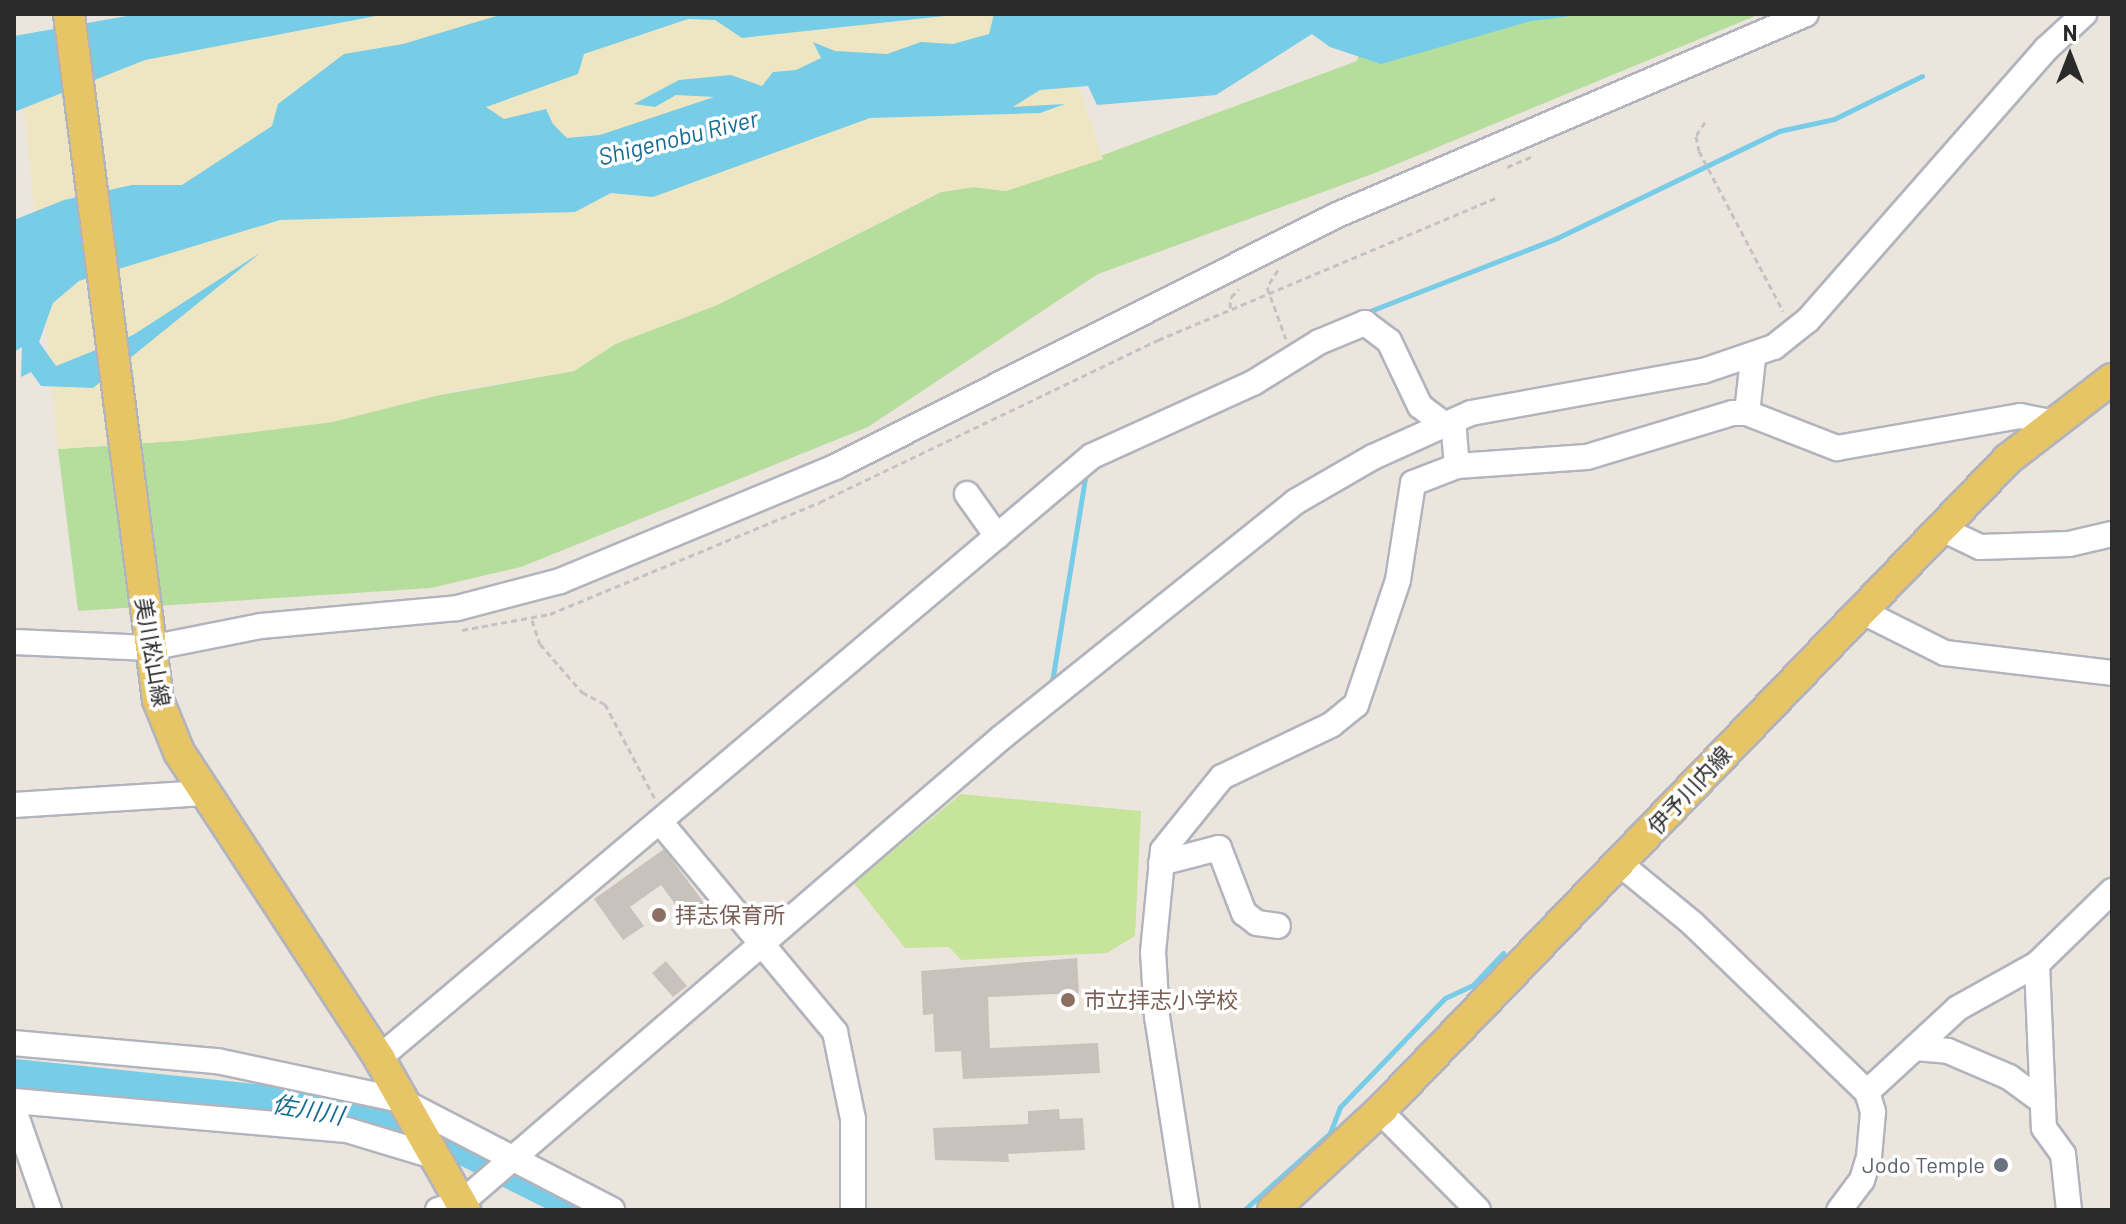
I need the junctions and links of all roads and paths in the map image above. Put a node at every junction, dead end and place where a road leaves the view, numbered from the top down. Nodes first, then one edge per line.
1 (69, 14) edge
2 (1806, 14) edge
3 (2084, 14) edge
4 (1705, 122) dead end
5 (1531, 157) dead end
6 (1505, 168) dead end
7 (1289, 262) dead end
8 (1794, 332) junction
9 (1297, 355) junction
10 (1753, 359) junction
11 (2112, 379) edge
12 (1747, 413) junction
13 (2050, 422) junction
14 (1444, 424) junction
15 (1457, 466) junction
16 (967, 494) dead end
17 (1940, 528) junction
18 (2112, 534) edge
19 (997, 536) junction
20 (1859, 610) junction
21 (532, 620) dead end
22 (149, 639) junction
23 (14, 642) edge
24 (2112, 673) edge
25 (204, 793) junction
26 (14, 805) edge
27 (663, 821) junction
28 (1161, 863) junction
29 (1619, 863) junction
30 (2112, 891) edge
31 (1278, 926) dead end
32 (761, 947) junction
33 (2037, 964) junction
34 (14, 1043) edge
35 (1915, 1048) junction
36 (379, 1058) junction
37 (1867, 1092) junction
38 (14, 1101) edge
39 (2043, 1102) junction
40 (403, 1105) junction
41 (14, 1110) edge
42 (1380, 1111) junction
43 (431, 1153) junction
44 (510, 1158) junction
45 (454, 1208) edge
46 (49, 1210) edge
47 (612, 1210) edge
48 (853, 1210) edge
49 (1187, 1210) edge
50 (1273, 1210) edge
51 (1478, 1210) edge
52 (1839, 1210) edge
53 (2069, 1210) edge

1 - 22 main road, 美川松山線
2 - 22 street
3 - 8 street
4 - 8 path
5 - 6 path
7 - 9 path
8 - 10 street
9 - 14 street
9 - 19 street
10 - 12 street
10 - 14 street
11 - 13 main road, 伊予川内線
12 - 13 street
12 - 15 street
13 - 17 main road, 伊予川内線
14 - 15 street
14 - 32 street
15 - 28 street
16 - 19 street
17 - 18 street
17 - 20 main road, 伊予川内線
19 - 27 street
20 - 24 street
20 - 29 main road, 伊予川内線
21 - 27 path
22 - 23 street
22 - 25 main road, 美川松山線
25 - 26 street
25 - 36 main road, 美川松山線
27 - 32 street
27 - 36 street
28 - 31 street
28 - 49 street
29 - 37 street
29 - 42 main road, 伊予川内線
30 - 33 street
32 - 44 street
32 - 48 street
33 - 35 street
33 - 39 street
34 - 40 street
35 - 37 street
35 - 39 street
36 - 40 main road, 美川松山線
37 - 52 street
38 - 43 street
39 - 53 street
40 - 43 main road, 美川松山線
40 - 44 street
41 - 46 street
42 - 50 main road, 伊予川内線
42 - 51 street
43 - 45 main road, 美川松山線
44 - 45 street
44 - 47 street

